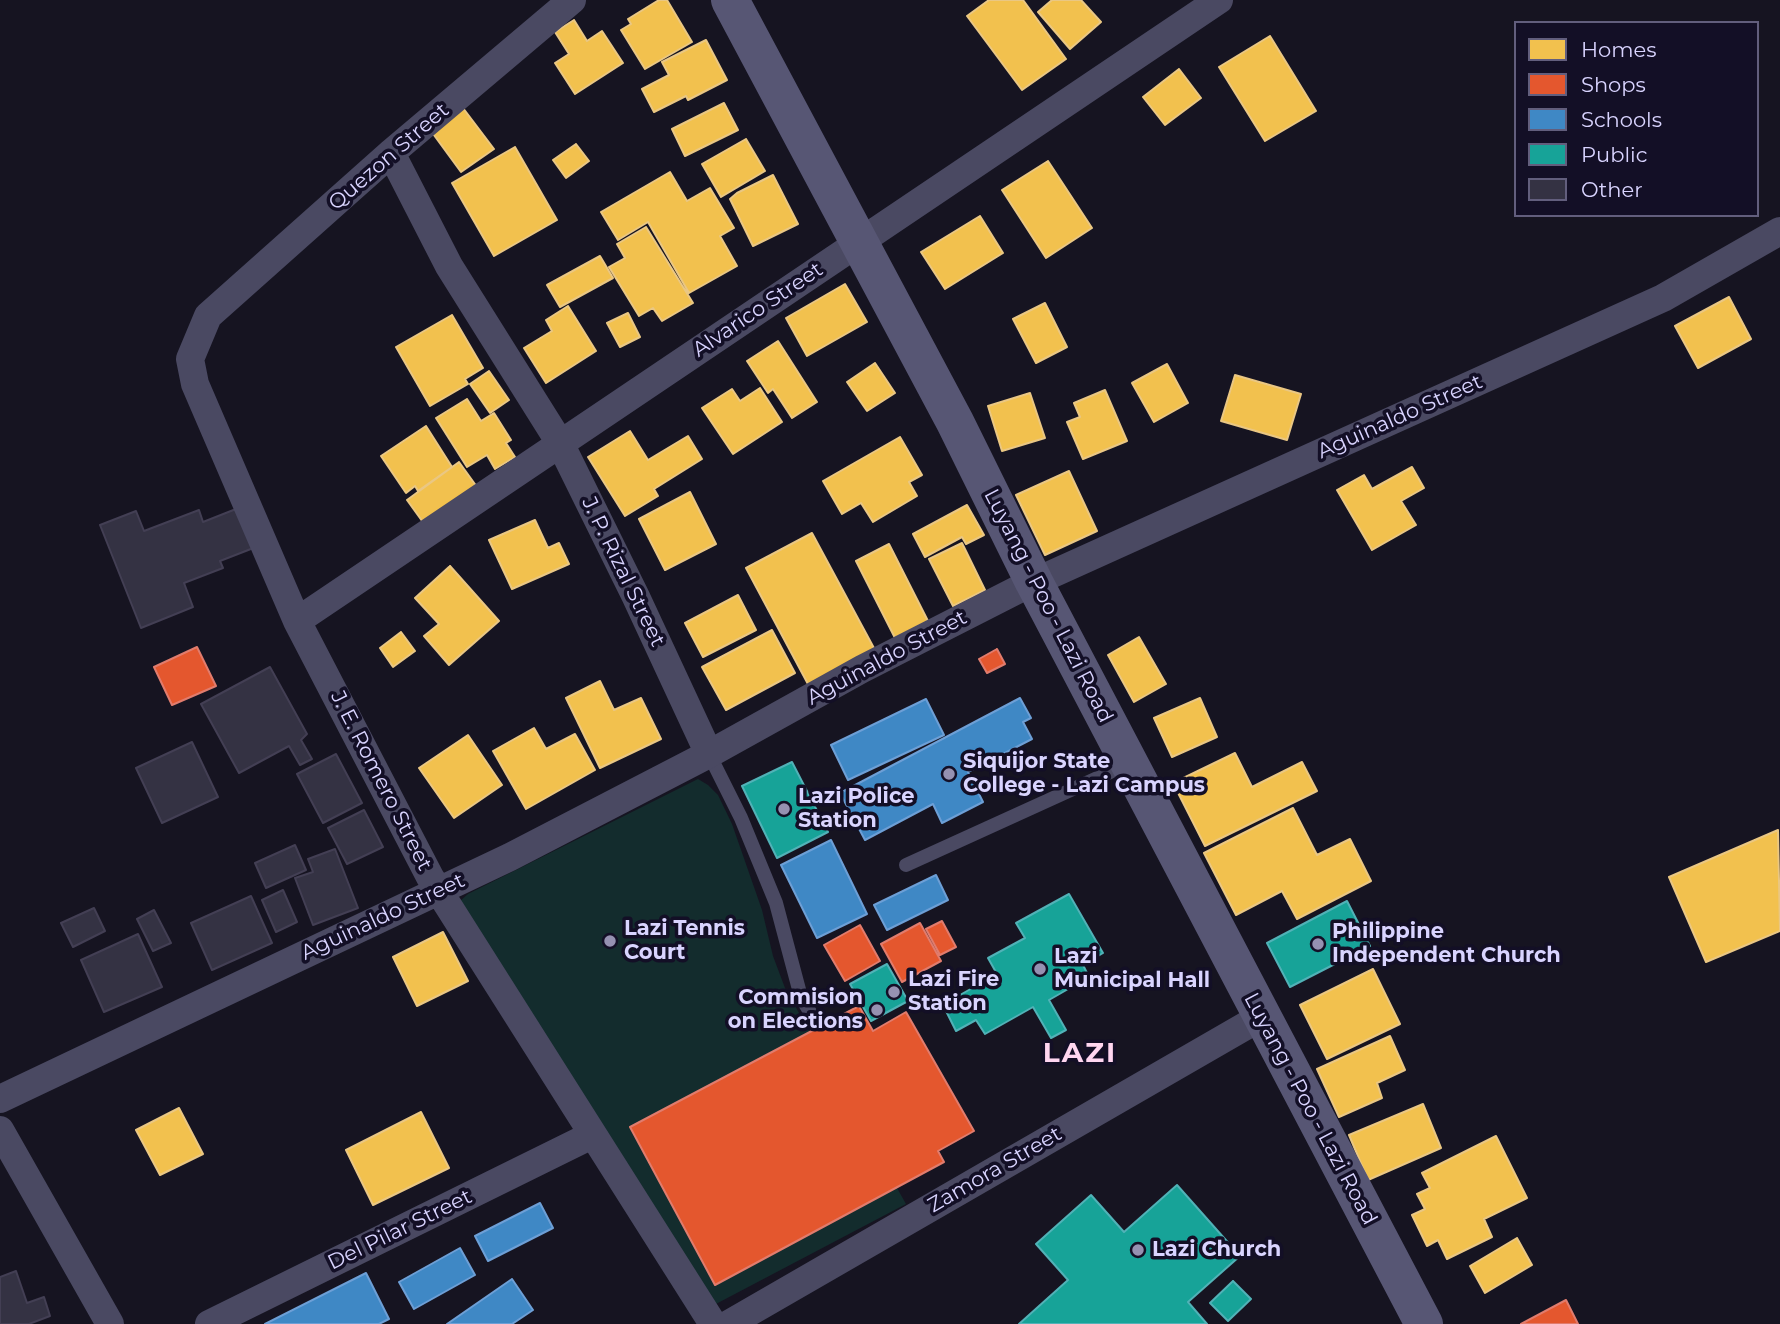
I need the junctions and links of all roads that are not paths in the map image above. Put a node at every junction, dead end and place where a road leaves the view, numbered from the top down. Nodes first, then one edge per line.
1 (572, 0) edge
2 (730, 0) edge
3 (1219, 0) edge
4 (391, 153) junction
5 (1780, 232) edge
6 (859, 242) junction
7 (208, 316) joint
8 (560, 443) junction
9 (1034, 582) junction
10 (298, 621) junction
11 (709, 754) junction
12 (1129, 763) junction
13 (906, 865) dead end
14 (439, 891) junction
15 (810, 1012) dead end
16 (1261, 1017) junction
17 (0, 1099) edge
18 (0, 1130) edge
19 (592, 1135) junction
20 (110, 1324) edge
21 (209, 1324) edge
22 (713, 1324) edge
23 (729, 1324) edge
24 (1424, 1324) edge

1 - 4 street, Quezon Street
2 - 6 main road, Luyang - Poo - Lazi Road
3 - 6 street, Alvarico Street
4 - 7 street, Quezon Street
4 - 8 street, J. P. Rizal Street
5 - 9 street, Aguinaldo Street
6 - 8 street, Alvarico Street
6 - 9 main road, Luyang - Poo - Lazi Road
7 - 10 street, J. E. Romero Street
8 - 10 street, Alvarico Street
8 - 11 street, J. P. Rizal Street
9 - 11 street, Aguinaldo Street
9 - 12 main road, Luyang - Poo - Lazi Road
10 - 14 street, J. E. Romero Street
11 - 14 street, Aguinaldo Street
11 - 15 lane, J. P. Rizal Street
12 - 13 lane
12 - 16 main road, Luyang - Poo - Lazi Road
14 - 17 street, Aguinaldo Street
14 - 19 street, J. E. Romero Street
16 - 23 street, Zamora Street
16 - 24 main road, Luyang - Poo - Lazi Road
18 - 20 street
19 - 21 street, Del Pilar Street
19 - 22 street, J. E. Romero Street

